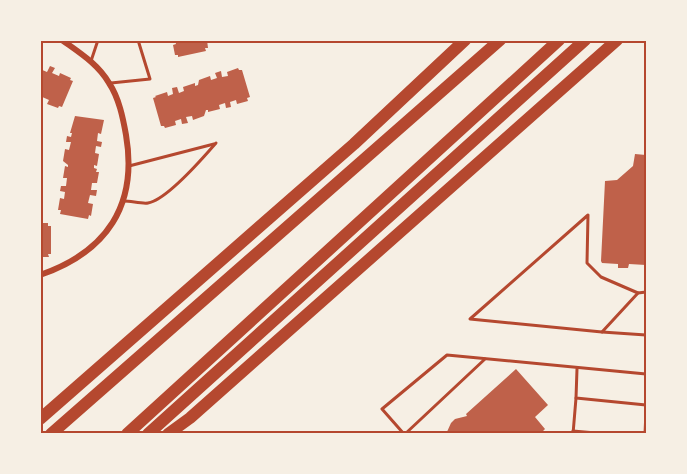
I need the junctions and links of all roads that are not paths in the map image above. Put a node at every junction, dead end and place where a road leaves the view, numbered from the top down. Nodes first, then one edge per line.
1 (62, 40) edge
2 (98, 40) edge
3 (138, 40) edge
4 (465, 40) edge
5 (500, 40) edge
6 (559, 40) edge
7 (585, 40) edge
8 (617, 40) edge
9 (91, 61) junction
10 (110, 83) junction
11 (129, 166) junction
12 (122, 201) junction
13 (40, 274) edge
14 (646, 292) edge
15 (638, 293) junction
16 (602, 332) junction
17 (646, 335) edge
18 (485, 359) junction
19 (577, 368) junction
20 (646, 374) edge
21 (576, 398) junction
22 (646, 405) edge
23 (646, 411) edge
24 (40, 419) edge
25 (573, 432) edge
26 (51, 434) edge
27 (128, 434) edge
28 (148, 434) edge
29 (168, 434) edge
30 (404, 434) edge
31 (607, 434) edge
32 (645, 434) edge

1 - 9 street
2 - 9 lane
3 - 10 lane
4 - 24 highway
5 - 26 highway
6 - 27 highway
7 - 28 highway
8 - 29 highway
9 - 10 street
10 - 11 street
11 - 12 street
11 - 12 lane
12 - 13 street
14 - 15 lane
15 - 16 lane
15 - 16 lane
16 - 17 lane
18 - 19 lane
18 - 30 lane
18 - 30 lane
19 - 20 lane
19 - 21 lane
21 - 22 lane
21 - 25 lane
23 - 32 lane
25 - 31 lane

